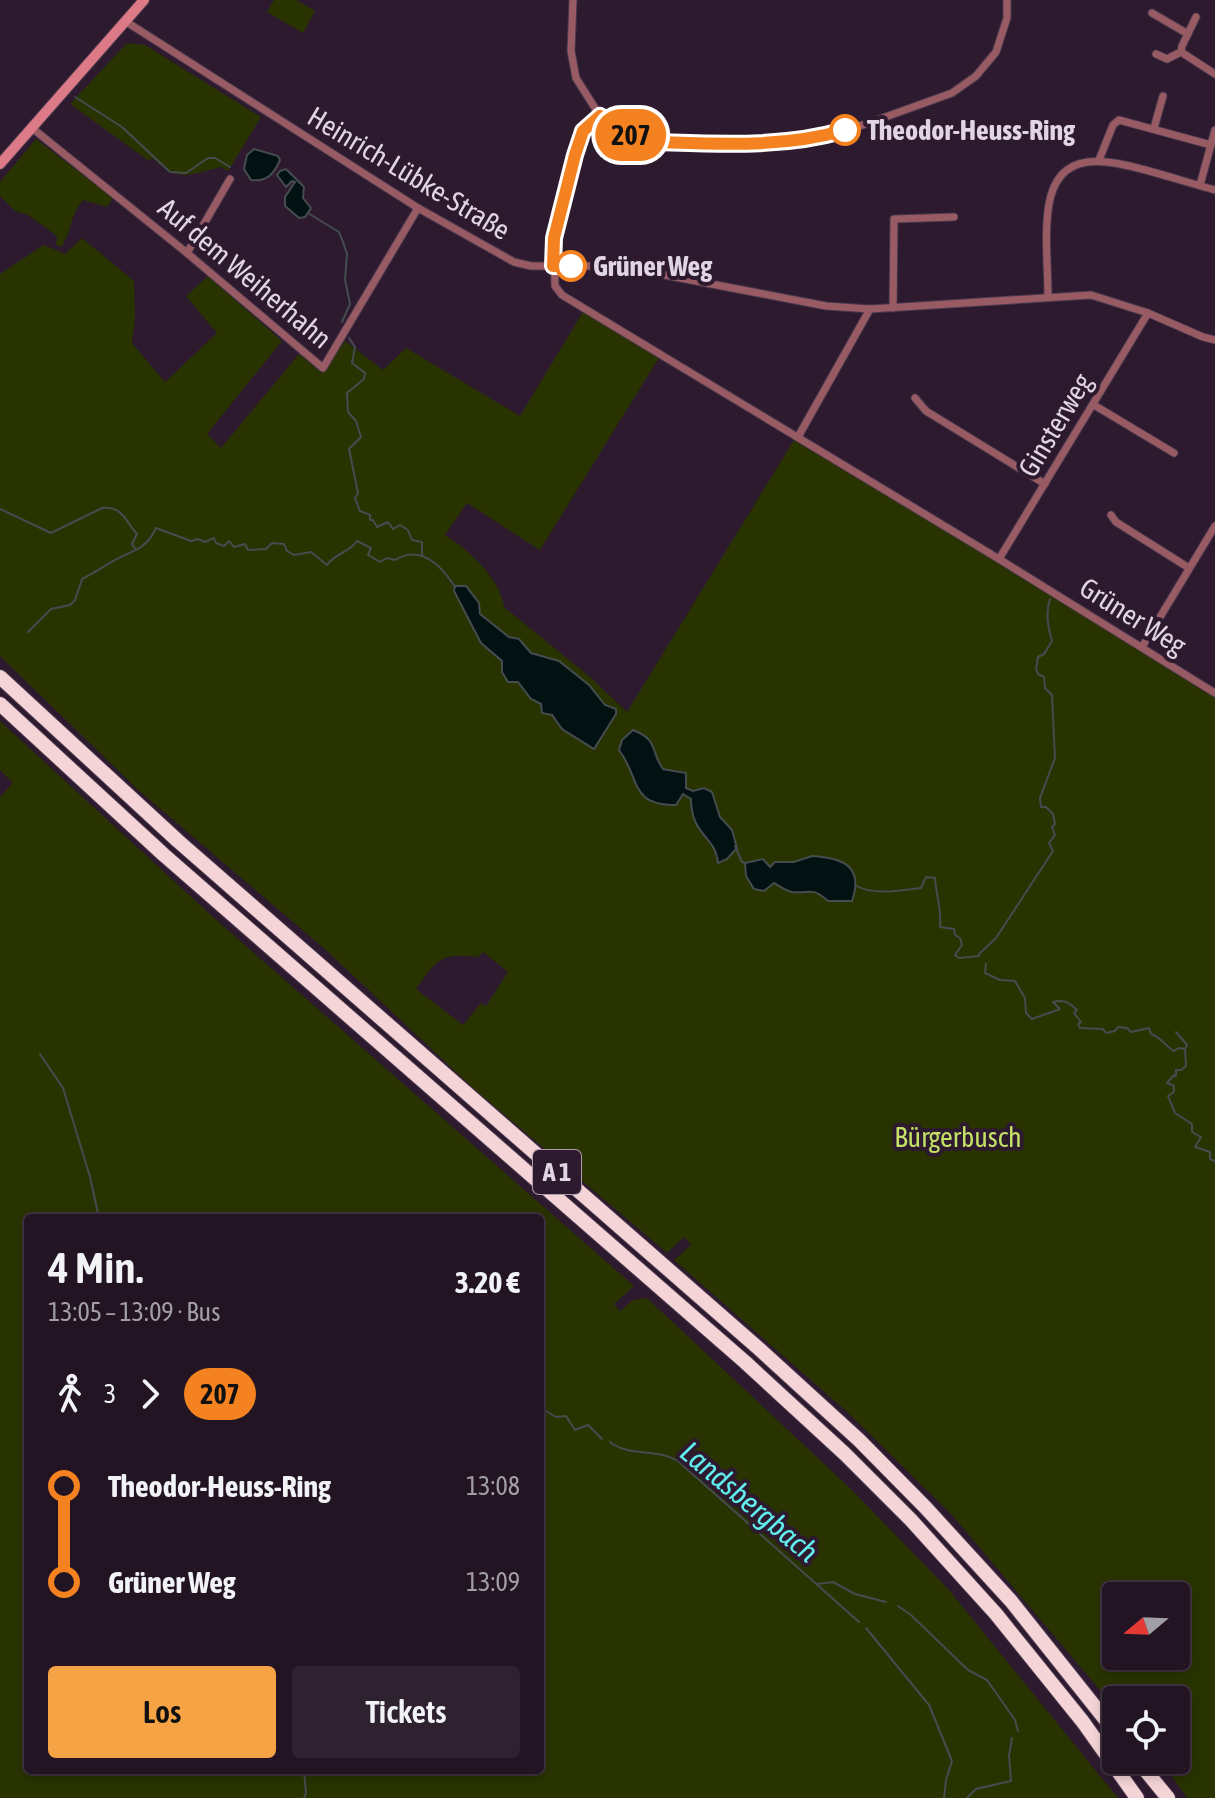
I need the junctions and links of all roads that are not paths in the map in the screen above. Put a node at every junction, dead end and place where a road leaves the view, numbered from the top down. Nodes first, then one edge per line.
1 (144, 0) edge
2 (573, 0) edge
3 (1007, 0) edge
4 (1152, 13) dead end
5 (1196, 17) dead end
6 (125, 21) junction
7 (1188, 34) junction
8 (1181, 52) junction
9 (1156, 54) dead end
10 (1215, 74) edge
11 (1163, 96) dead end
12 (600, 116) junction
13 (32, 128) junction
14 (1154, 128) junction
15 (1215, 130) edge
16 (1211, 145) junction
17 (1099, 160) junction
18 (0, 164) edge
19 (230, 179) dead end
20 (1200, 185) junction
21 (1215, 190) edge
22 (418, 208) junction
23 (954, 217) dead end
24 (187, 253) junction
25 (553, 266) junction
26 (1048, 297) junction
27 (893, 308) junction
28 (870, 309) junction
29 (1148, 313) junction
30 (1215, 340) edge
31 (915, 398) dead end
32 (1094, 405) junction
33 (798, 437) junction
34 (1174, 453) dead end
35 (1045, 484) junction
36 (1111, 515) dead end
37 (1215, 526) edge
38 (999, 559) junction
39 (1189, 568) junction
40 (1142, 647) junction
41 (0, 677) edge
42 (1215, 693) edge
43 (0, 704) edge
44 (1102, 1715) edge
45 (1148, 1774) edge
46 (1137, 1798) edge
47 (1168, 1798) edge

1 - 6 main road
2 - 12 street
3 - 12 street
4 - 7 street
5 - 7 street
6 - 13 main road
6 - 22 street, Heinrich-Lübke-Straße
7 - 8 street
8 - 9 street
8 - 10 street
11 - 14 street
12 - 25 street
13 - 18 main road
13 - 24 street, Auf dem Weiherhahn
14 - 16 street
14 - 17 street
15 - 16 street
16 - 20 street
17 - 20 street
17 - 26 street
19 - 24 street
20 - 21 street
22 - 24 street, Auf dem Weiherhahn
22 - 25 street, Heinrich-Lübke-Straße
23 - 27 street
25 - 28 street, Heinrich-Lübke-Straße
25 - 33 street, Grüner Weg
26 - 27 street, Heinrich-Lübke-Straße
26 - 29 street, Heinrich-Lübke-Straße
27 - 28 street, Heinrich-Lübke-Straße
28 - 33 street
29 - 30 street, Heinrich-Lübke-Straße
29 - 32 street, Ginsterweg
31 - 35 street
32 - 34 street
32 - 35 street, Ginsterweg
33 - 38 street, Grüner Weg
35 - 38 street, Ginsterweg
36 - 39 street
37 - 39 street
38 - 40 street, Grüner Weg
39 - 40 street
40 - 42 street, Grüner Weg
41 - 44 highway, A 1
43 - 46 highway, A 1
45 - 47 highway

